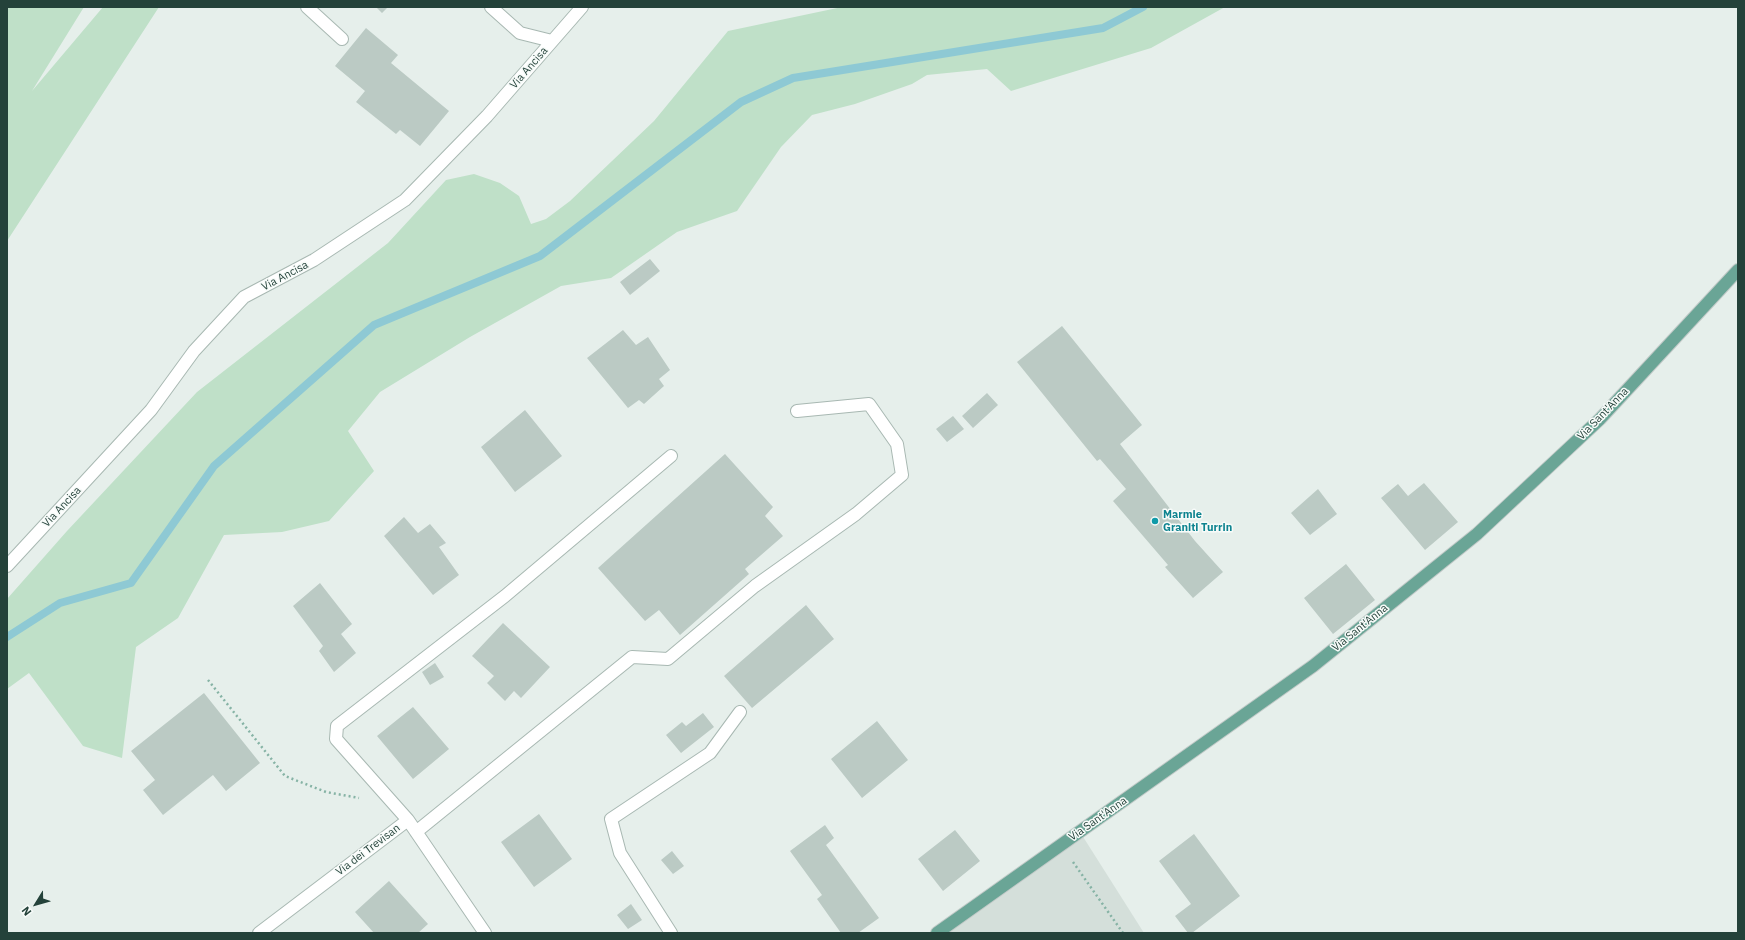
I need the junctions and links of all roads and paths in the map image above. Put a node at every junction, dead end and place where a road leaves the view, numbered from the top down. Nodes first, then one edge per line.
1 (307, 7) edge
2 (491, 7) edge
3 (582, 7) edge
4 (342, 38) dead end
5 (552, 42) junction
6 (1738, 270) edge
7 (797, 411) dead end
8 (671, 456) dead end
9 (7, 566) edge
10 (208, 680) dead end
11 (740, 712) dead end
12 (393, 804) junction
13 (408, 820) junction
14 (416, 832) junction
15 (1062, 845) junction
16 (259, 933) edge
17 (485, 933) edge
18 (670, 933) edge
19 (937, 933) edge
20 (1123, 933) edge

1 - 4 street
2 - 5 street
3 - 5 street, Via Ancisa
5 - 9 street, Via Ancisa
6 - 15 main road, Via Sant'Anna
7 - 14 street
8 - 12 street
10 - 12 path
11 - 18 street
12 - 13 street
13 - 14 street, Via dei Trevisan
13 - 16 street, Via dei Trevisan
14 - 17 street, Via dei Trevisan
15 - 19 main road, Via Sant'Anna
15 - 20 path

